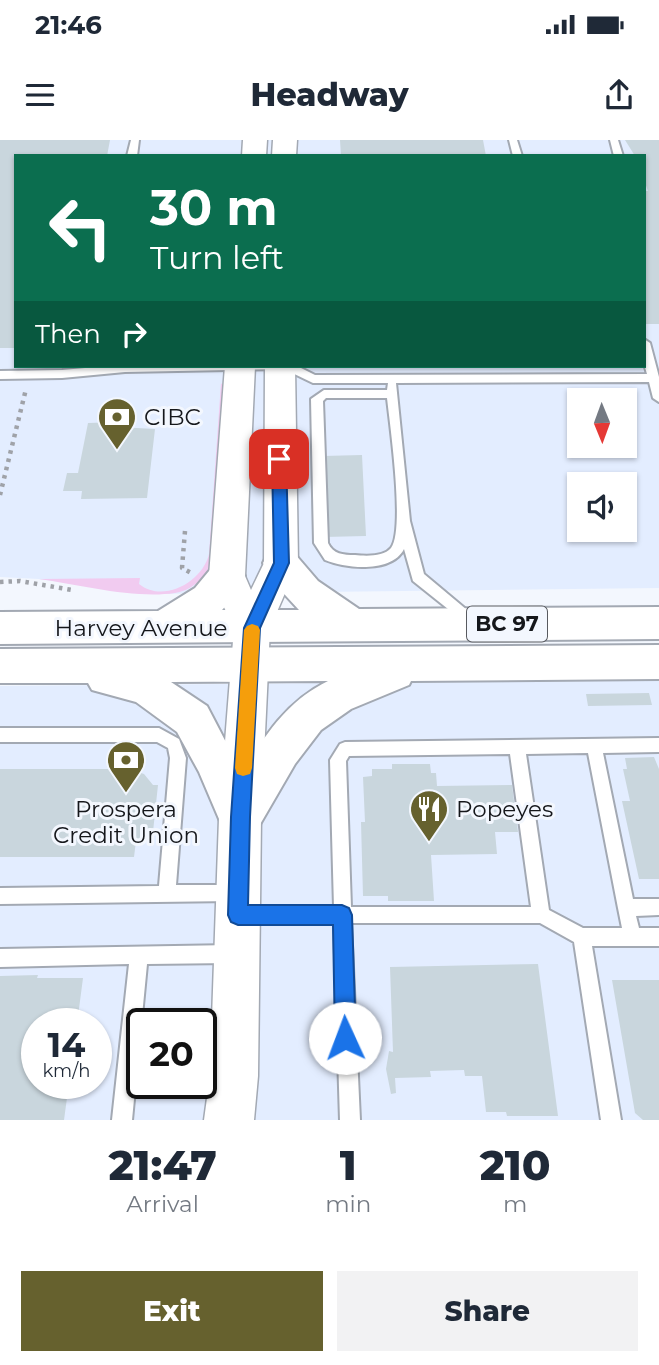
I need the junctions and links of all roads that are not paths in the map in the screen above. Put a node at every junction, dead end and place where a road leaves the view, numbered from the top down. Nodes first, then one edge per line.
1 (646, 350) edge
2 (102, 368) edge
3 (240, 368) edge
4 (280, 368) edge
5 (292, 368) edge
6 (410, 372) edge
7 (0, 375) edge
8 (391, 377) junction
9 (654, 378) junction
10 (313, 379) junction
11 (393, 394) junction
12 (659, 398) edge
13 (278, 407) junction
14 (404, 521) junction
15 (281, 563) junction
16 (214, 578) junction
17 (659, 623) edge
18 (475, 624) junction
19 (164, 626) junction
20 (356, 627) junction
21 (0, 628) edge
22 (251, 647) junction
23 (659, 662) edge
24 (423, 664) junction
25 (0, 666) edge
26 (46, 666) junction
27 (3, 733) edge
28 (659, 745) edge
29 (594, 746) junction
30 (517, 747) junction
31 (240, 817) junction
32 (167, 894) junction
33 (0, 896) edge
34 (659, 907) edge
35 (626, 908) junction
36 (342, 915) junction
37 (541, 915) junction
38 (238, 920) junction
39 (582, 937) junction
40 (632, 937) junction
41 (659, 937) edge
42 (139, 956) junction
43 (0, 958) edge
44 (122, 1120) edge
45 (229, 1120) edge
46 (350, 1120) edge
47 (611, 1120) edge

1 - 9 lane
2 - 7 lane
3 - 16 main road
4 - 13 main road
5 - 10 lane
6 - 8 lane
6 - 9 lane
8 - 10 lane
8 - 11 lane
9 - 12 lane
10 - 13 lane
11 - 14 lane
11 - 14 lane
13 - 15 main road
14 - 18 lane
15 - 20 highway
15 - 22 main road
16 - 19 highway
16 - 22 main road
17 - 18 highway, Harvey Avenue / BC 97
18 - 20 highway, Harvey Avenue / BC 97
19 - 21 highway, Harvey Avenue / BC 97
19 - 22 highway, Harvey Avenue / BC 97
20 - 22 highway, Harvey Avenue / BC 97
22 - 24 highway, Harvey Avenue / BC 97
22 - 26 highway, Harvey Avenue / BC 97
22 - 31 main road
23 - 24 highway, Harvey Avenue / BC 97
24 - 31 highway
25 - 26 highway, Harvey Avenue / BC 97
26 - 31 highway
27 - 32 lane
28 - 29 lane
29 - 30 lane
29 - 35 lane
30 - 36 lane
30 - 37 lane
31 - 38 main road
32 - 33 lane
32 - 38 lane
34 - 35 lane
35 - 40 lane
36 - 37 lane
36 - 38 lane
36 - 46 lane
37 - 39 lane
38 - 42 lane
38 - 45 main road
39 - 40 lane
39 - 47 lane
40 - 41 lane
42 - 43 lane
42 - 44 lane

